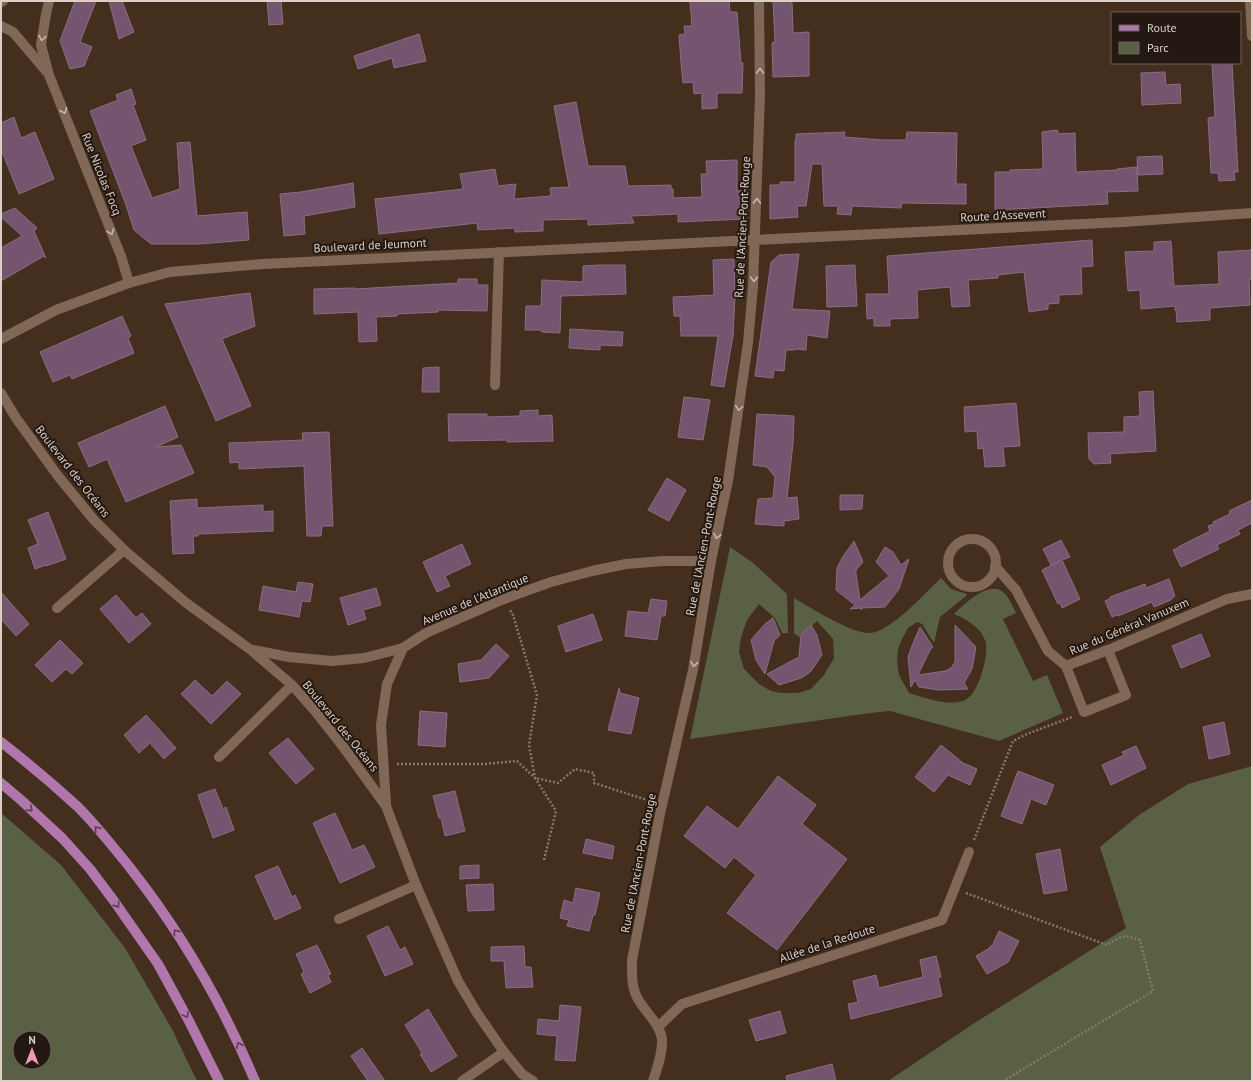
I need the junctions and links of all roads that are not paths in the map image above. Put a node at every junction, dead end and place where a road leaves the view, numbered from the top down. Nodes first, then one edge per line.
1 (49, 1) edge
2 (759, 1) edge
3 (1250, 1) edge
4 (1252, 13) edge
5 (1, 26) edge
6 (1252, 36) edge
7 (49, 75) junction
8 (1252, 213) edge
9 (755, 240) junction
10 (499, 252) junction
11 (129, 284) junction
12 (1, 339) edge
13 (495, 385) dead end
14 (1, 393) edge
15 (124, 550) junction
16 (712, 561) junction
17 (995, 566) junction
18 (1252, 594) edge
19 (57, 608) dead end
20 (403, 648) junction
21 (251, 650) junction
22 (1108, 650) junction
23 (1066, 666) junction
24 (292, 685) junction
25 (1, 742) edge
26 (219, 756) dead end
27 (1, 783) edge
28 (386, 806) junction
29 (969, 852) road end
30 (416, 885) junction
31 (339, 919) dead end
32 (658, 1027) junction
33 (504, 1052) junction
34 (219, 1081) edge
35 (255, 1081) edge
36 (462, 1081) edge
37 (533, 1081) edge
38 (654, 1081) edge

1 -> 7 street, Rue Nicolas Focq
9 -> 2 street, Rue de l'Ancien-Pont-Rouge
3 - 4 street
4 - 6 street
5 - 7 street, Rue Nicolas Focq
7 -> 11 street, Rue Nicolas Focq
8 - 9 street, Route d'Assevent
9 - 10 street, Boulevard de Jeumont
9 -> 16 street, Rue de l'Ancien-Pont-Rouge
10 - 11 street, Boulevard de Jeumont
10 - 13 street
11 - 12 street, Boulevard de Jeumont
14 - 15 street, Boulevard des Océans
15 - 19 street
15 - 21 street, Boulevard des Océans
16 - 20 street, Avenue de l'Atlantique
16 -> 32 street, Rue de l'Ancien-Pont-Rouge
17 - 17 street
17 - 23 street, Rue du Général Vanuxem
18 - 22 street, Rue du Général Vanuxem
20 - 21 street, Avenue de l'Atlantique
20 - 28 street
21 - 24 street, Boulevard des Océans
22 - 23 street, Rue du Général Vanuxem
22 - 23 street
24 - 26 street
24 - 28 street, Boulevard des Océans
35 -> 25 main road
27 -> 34 main road
28 - 30 street, Boulevard des Océans
29 - 32 street, Allée de la Redoute
30 - 31 street
30 - 33 street, Boulevard des Océans
32 - 38 street, Rue de l'Ancien-Pont-Rouge
33 - 36 street
33 - 37 street, Boulevard des Océans

